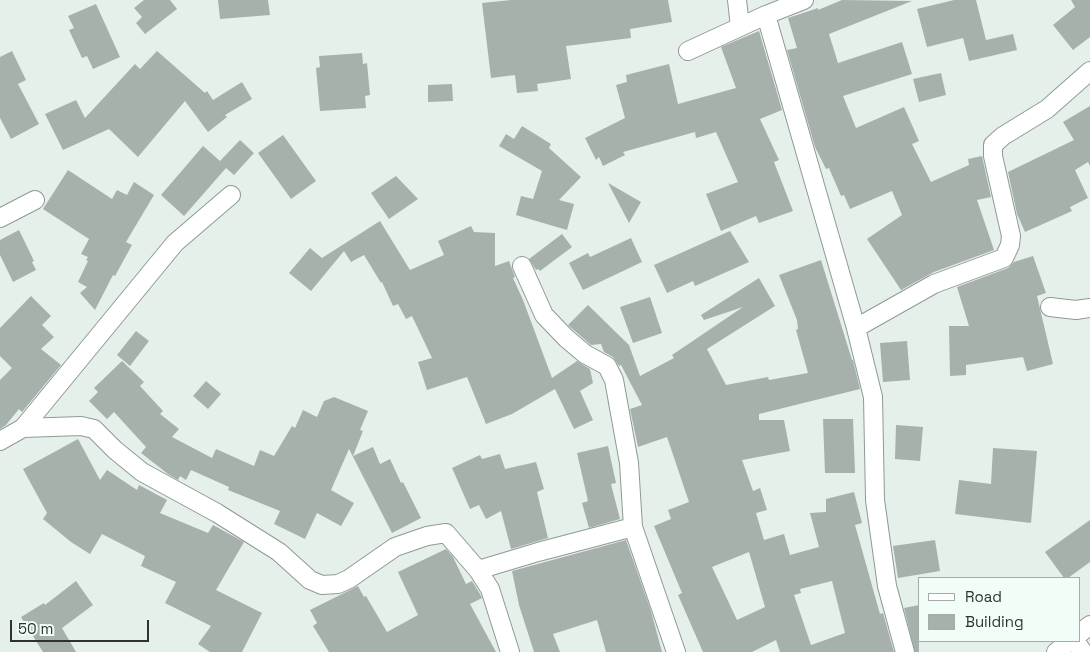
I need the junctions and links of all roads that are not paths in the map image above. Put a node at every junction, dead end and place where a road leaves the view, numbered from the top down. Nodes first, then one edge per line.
1 (737, 0) edge
2 (804, 0) edge
3 (766, 15) junction
4 (740, 27) junction
5 (688, 51) dead end
6 (1090, 71) edge
7 (231, 195) dead end
8 (35, 200) dead end
9 (0, 218) edge
10 (522, 266) dead end
11 (1050, 307) dead end
12 (1090, 308) edge
13 (856, 328) junction
14 (23, 428) junction
15 (0, 441) edge
16 (633, 527) junction
17 (478, 570) junction
18 (1090, 625) edge
19 (1080, 633) edge
20 (1069, 642) edge
21 (510, 652) edge
22 (676, 652) edge
23 (905, 652) edge
24 (1056, 652) edge

1 - 4 street
2 - 3 street
3 - 4 street
3 - 13 street
4 - 5 street
6 - 13 street
7 - 14 street
8 - 9 street
10 - 16 street
11 - 12 street
13 - 23 street
14 - 15 street
14 - 17 street
16 - 17 street
16 - 22 street
17 - 21 street
18 - 19 street
20 - 24 street

